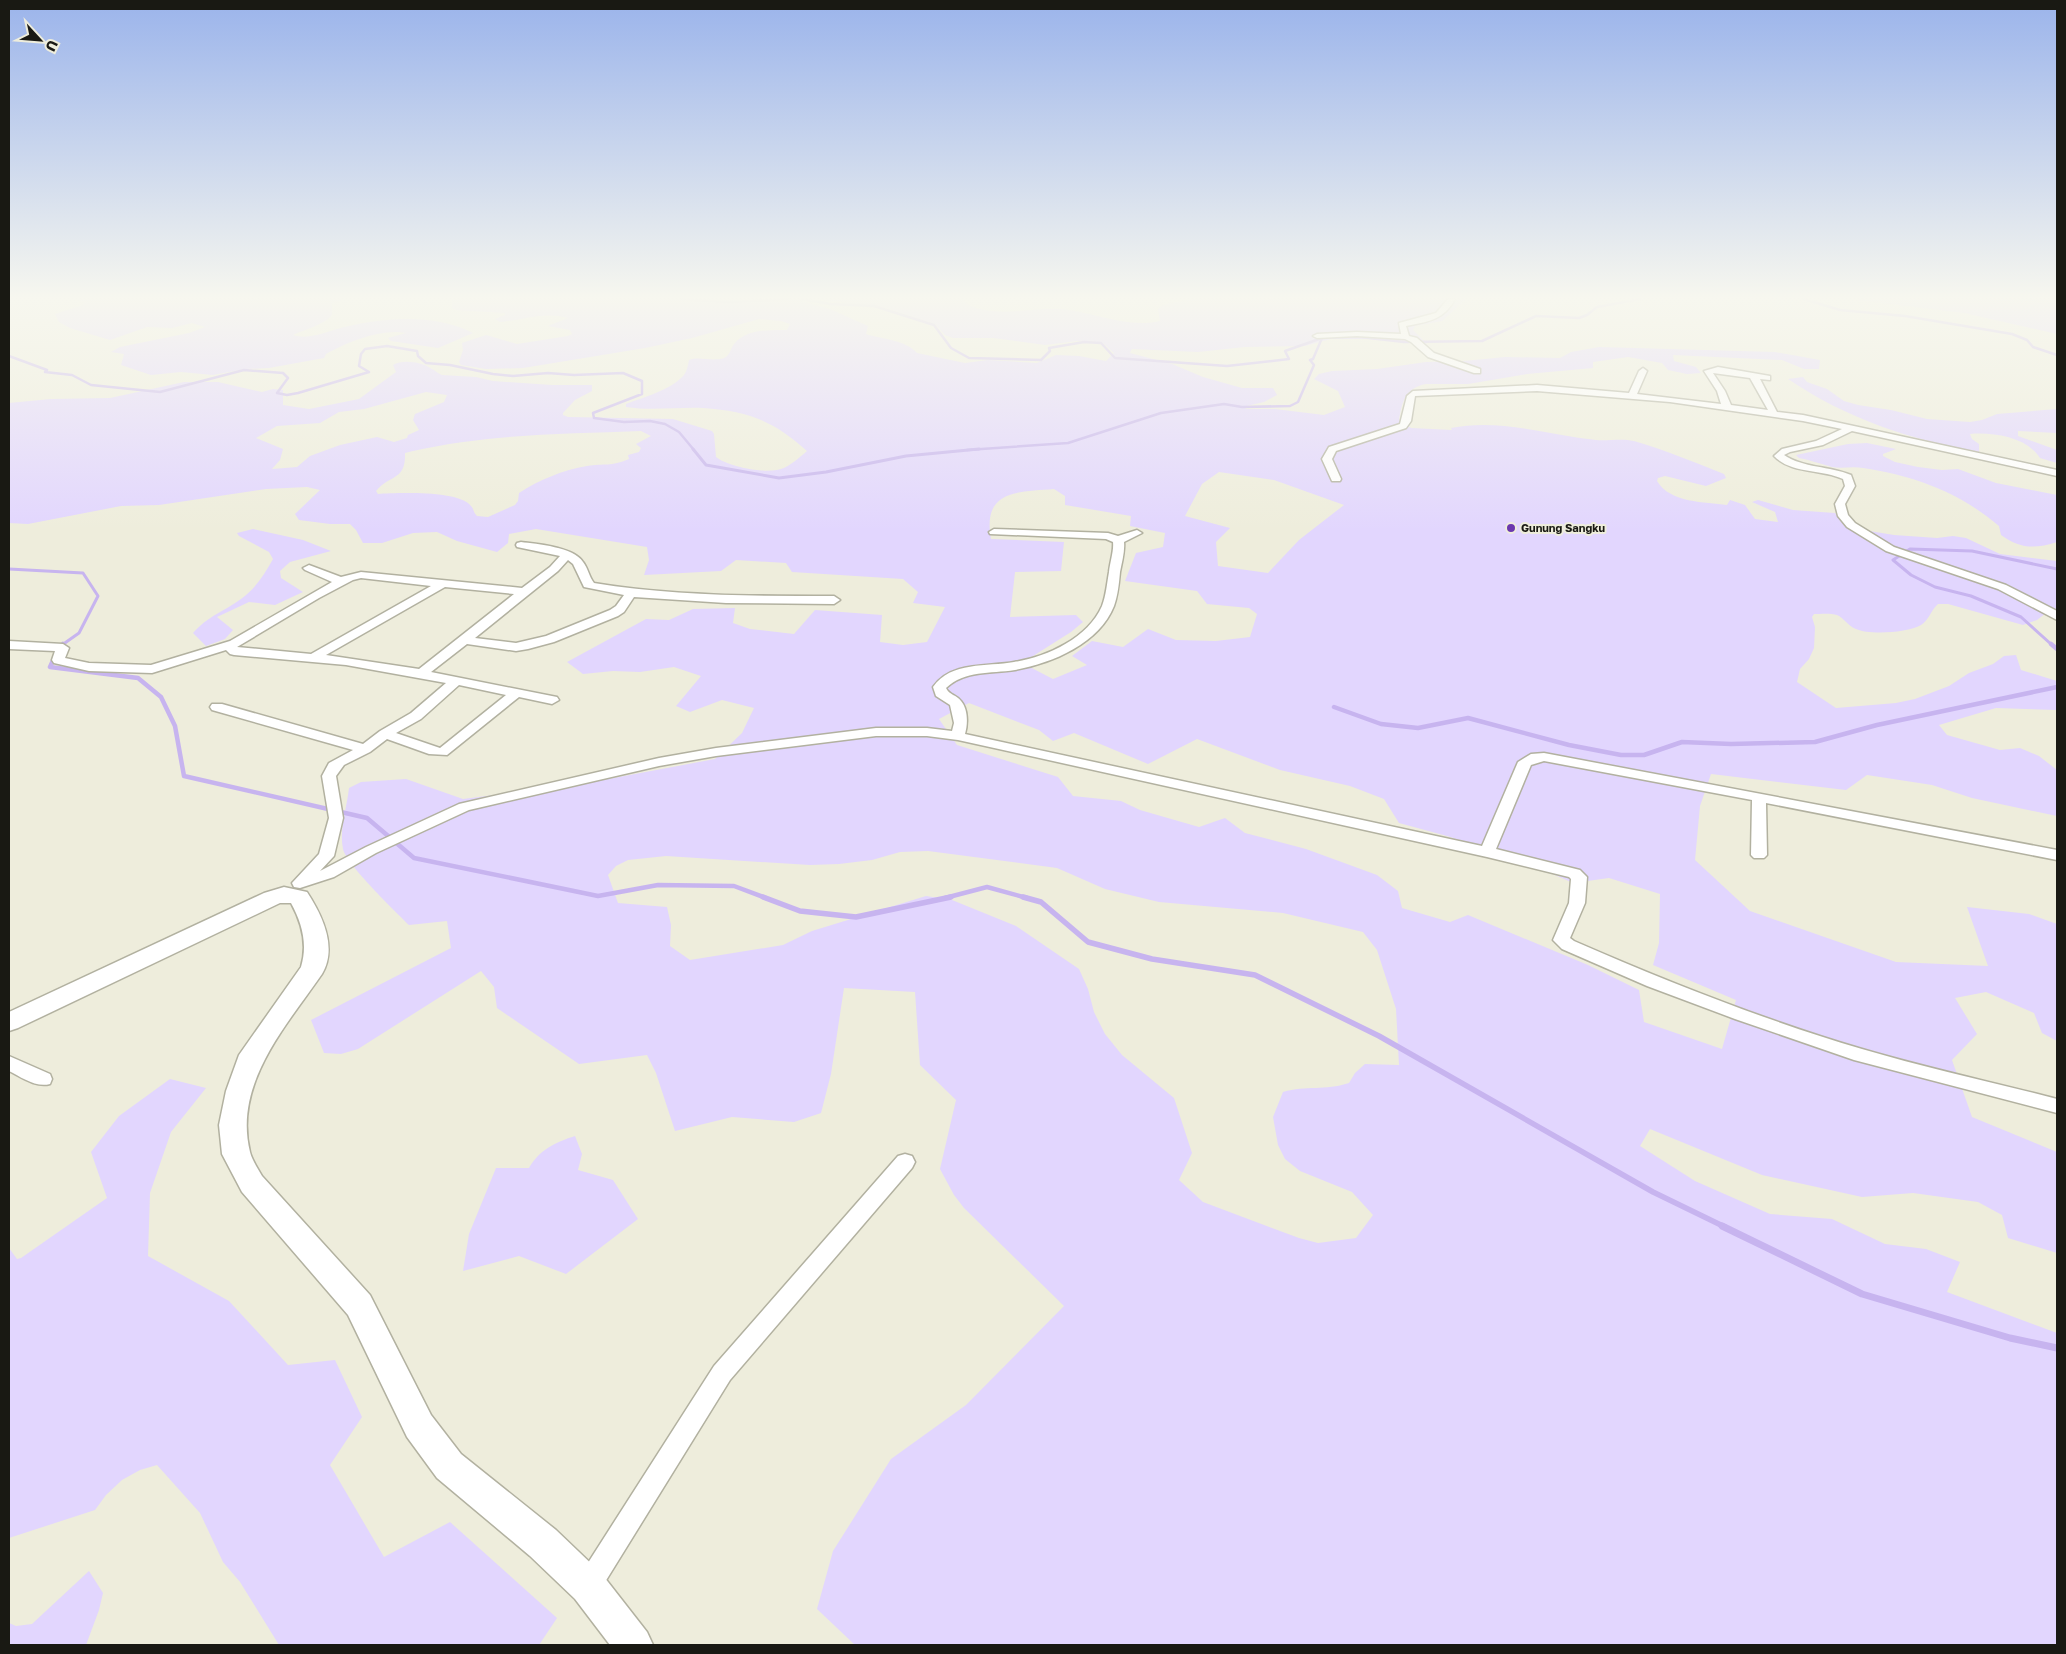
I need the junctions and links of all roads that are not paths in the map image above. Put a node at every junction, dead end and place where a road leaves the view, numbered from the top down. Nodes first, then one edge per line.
1 (1641, 376) edge
2 (1711, 376) edge
3 (1753, 376) edge
4 (1754, 376) edge
5 (1767, 378) dead end
6 (1632, 395) junction
7 (1727, 407) junction
8 (1774, 414) junction
9 (1849, 429) junction
10 (2057, 473) edge
11 (1336, 478) dead end
12 (994, 532) dead end
13 (1137, 533) dead end
14 (1118, 540) junction
15 (521, 545) dead end
16 (567, 555) junction
17 (309, 568) dead end
18 (342, 582) junction
19 (442, 584) junction
20 (524, 592) junction
21 (631, 593) junction
22 (834, 600) dead end
23 (2057, 616) edge
24 (464, 640) junction
25 (232, 644) junction
26 (9, 645) edge
27 (314, 656) junction
28 (422, 673) junction
29 (456, 681) junction
30 (518, 692) junction
31 (552, 700) dead end
32 (217, 707) dead end
33 (385, 734) junction
34 (958, 736) junction
35 (365, 749) junction
36 (1759, 797) junction
37 (1487, 852) junction
38 (1759, 855) dead end
39 (2057, 855) edge
40 (296, 889) junction
41 (9, 1022) edge
42 (9, 1063) edge
43 (43, 1079) dead end
44 (2057, 1106) edge
45 (905, 1162) dead end
46 (588, 1586) junction
47 (634, 1645) edge

1 - 6 street
2 - 7 street
3 - 8 street
4 - 5 street
6 - 7 street
6 - 11 street
7 - 8 street
8 - 9 street
9 - 10 street
9 - 23 street
12 - 14 street
13 - 14 street
14 - 34 street
15 - 16 street
16 - 20 street
16 - 21 street
17 - 18 street
18 - 19 street
18 - 25 street
19 - 20 street
19 - 27 street
20 - 24 street
21 - 22 street
21 - 24 street
24 - 28 street
25 - 26 street
25 - 27 street
27 - 28 street
28 - 29 street
29 - 30 street
29 - 33 street
30 - 31 street
30 - 33 street
32 - 35 street
33 - 35 street
34 - 37 street
34 - 40 street
35 - 40 street
36 - 37 street
36 - 38 street
36 - 39 street
37 - 44 street
40 - 41 street
40 - 46 street
42 - 43 street
45 - 46 street
46 - 47 street

